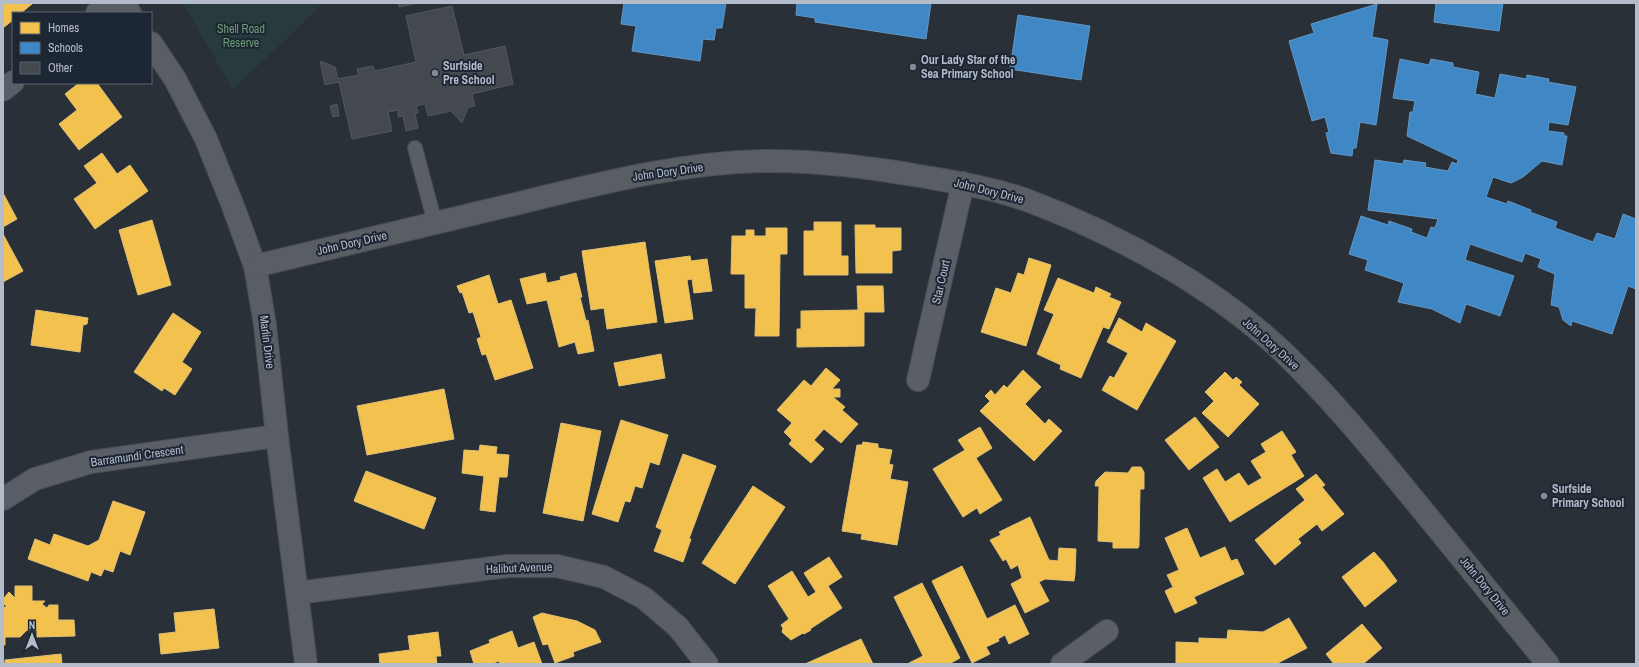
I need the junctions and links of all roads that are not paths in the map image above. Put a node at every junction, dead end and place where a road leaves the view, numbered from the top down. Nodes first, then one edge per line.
1 (110, 3) edge
2 (123, 3) edge
3 (98, 12) edge
4 (129, 12) edge
5 (152, 44) edge
6 (12, 83) edge
7 (3, 90) edge
8 (415, 148) dead end
9 (963, 184) junction
10 (435, 223) junction
11 (255, 266) junction
12 (918, 380) dead end
13 (277, 436) junction
14 (3, 499) edge
15 (297, 593) junction
16 (1107, 631) dead end
17 (306, 664) edge
18 (707, 664) edge
19 (1062, 664) edge
20 (1548, 664) edge

1 - 3 street
2 - 4 street
5 - 11 street, Marlin Drive
6 - 7 street
8 - 10 lane
9 - 10 street, John Dory Drive
9 - 12 street, Star Court
9 - 20 street, John Dory Drive
10 - 11 street, John Dory Drive
11 - 13 street, Marlin Drive
13 - 14 street, Barramundi Crescent
13 - 15 street, Marlin Drive
15 - 17 street, Marlin Drive
15 - 18 street, Halibut Avenue
16 - 19 street

